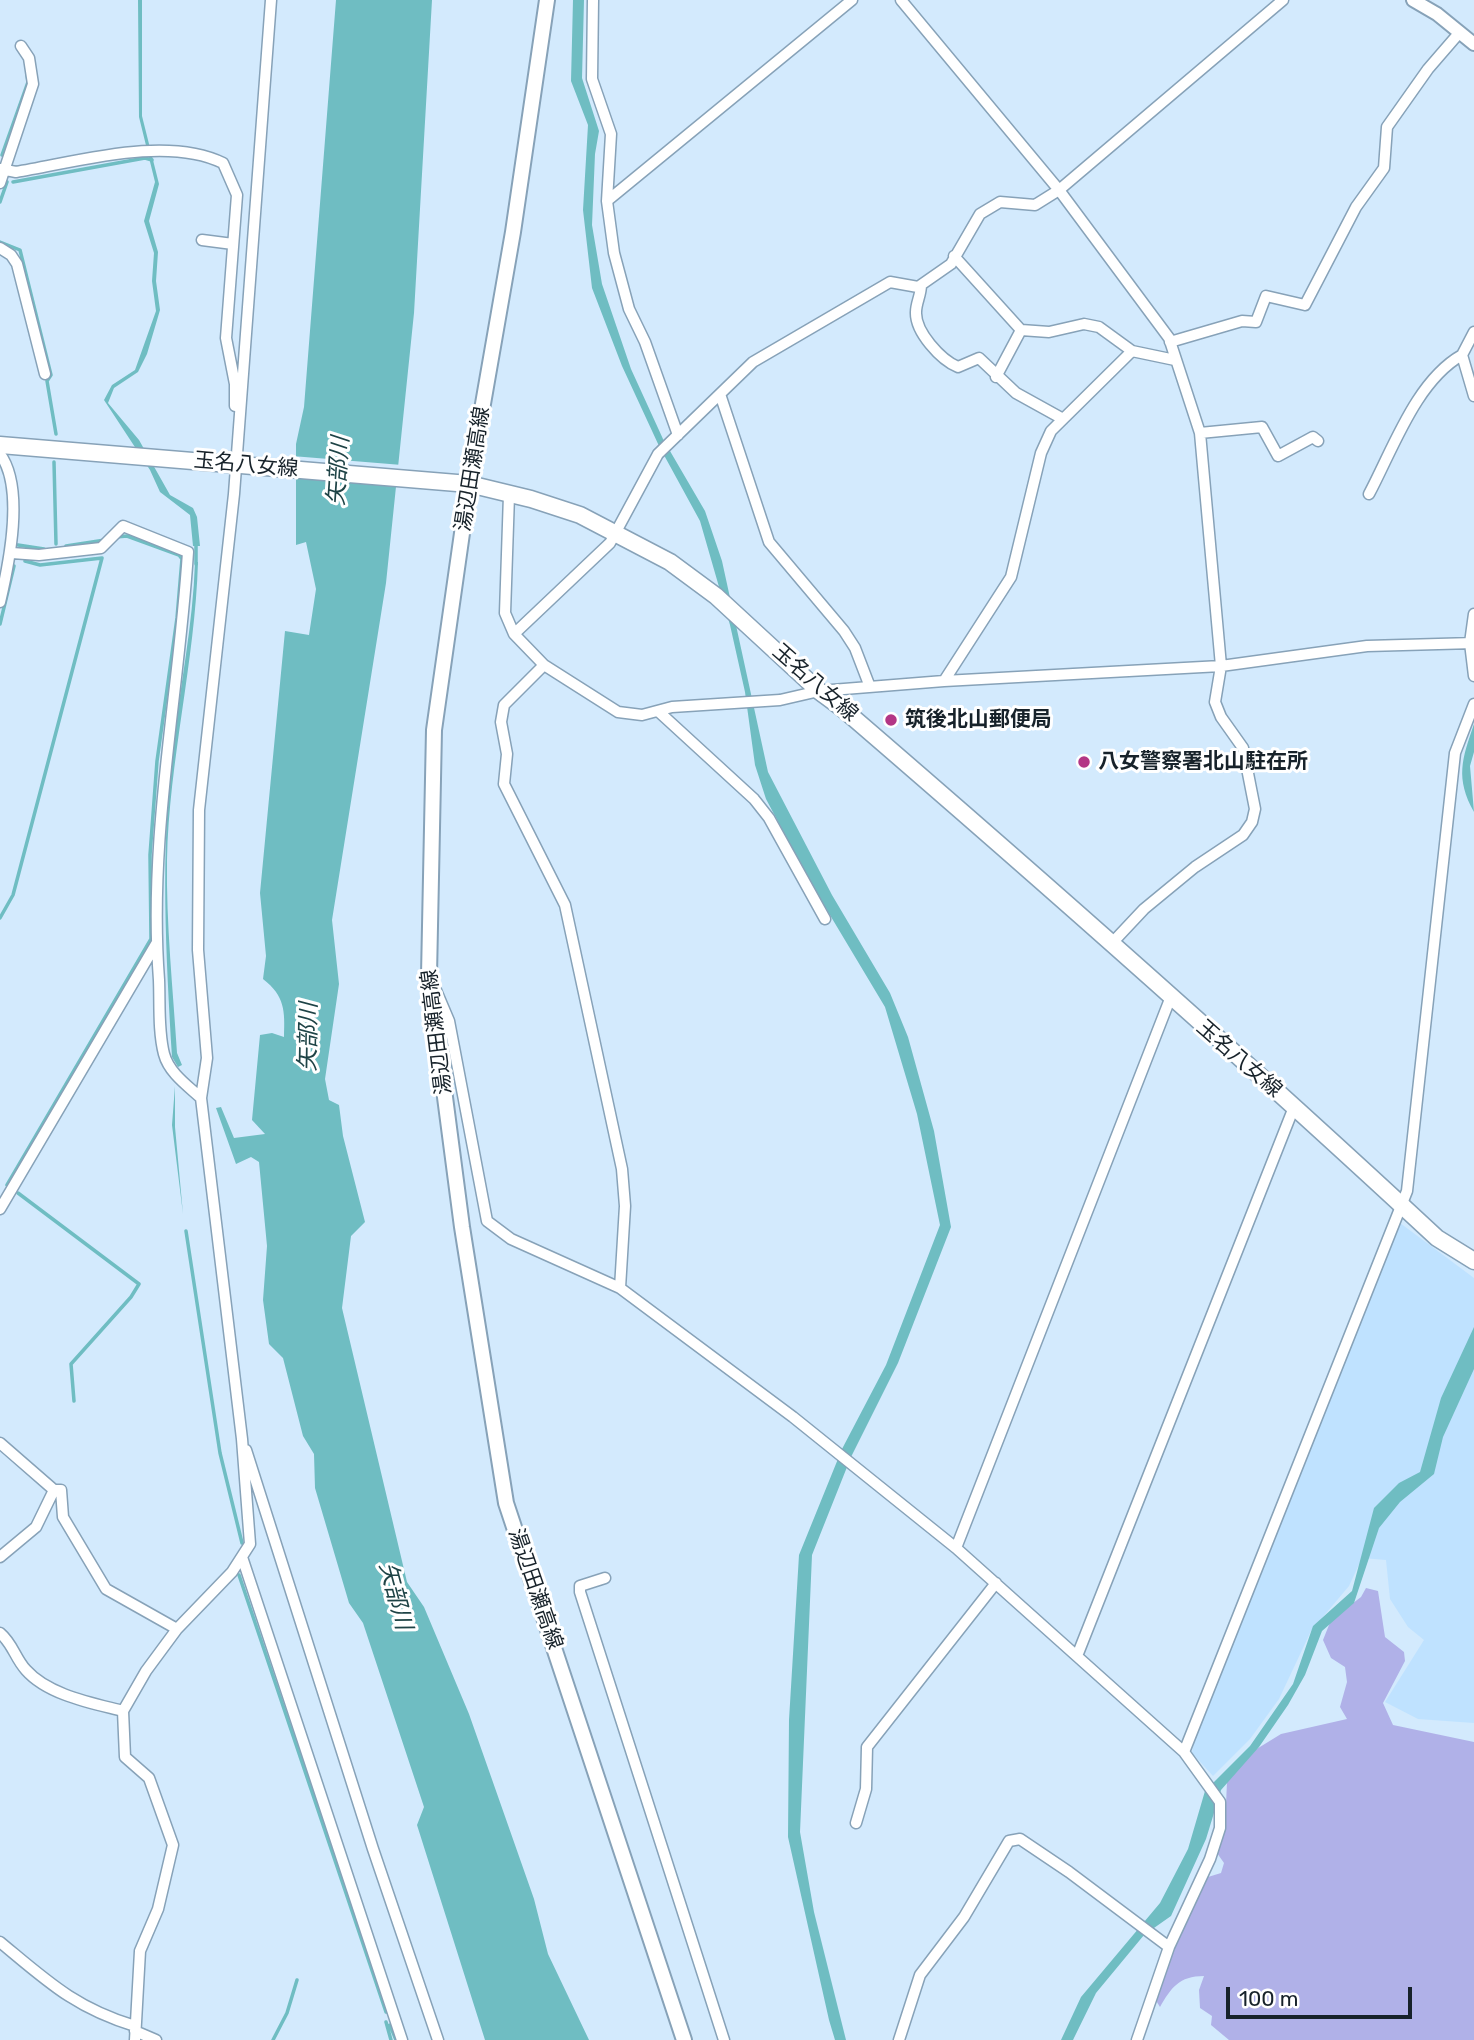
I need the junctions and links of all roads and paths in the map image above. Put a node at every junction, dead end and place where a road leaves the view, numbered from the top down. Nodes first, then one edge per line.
1 (271, 0) edge
2 (547, 0) edge
3 (593, 0) edge
4 (852, 0) edge
5 (901, 0) edge
6 (1283, 0) edge
7 (1413, 0) edge
8 (1460, 32) junction
9 (1474, 44) edge
10 (21, 46) dead end
11 (2, 171) edge
12 (0, 183) edge
13 (1059, 190) junction
14 (607, 201) junction
15 (202, 240) dead end
16 (233, 244) junction
17 (0, 248) edge
18 (954, 256) junction
19 (920, 285) junction
20 (1021, 330) junction
21 (1474, 332) edge
22 (1170, 342) junction
23 (1132, 351) junction
24 (1462, 355) junction
25 (1175, 360) junction
26 (45, 374) dead end
27 (996, 377) junction
28 (720, 394) junction
29 (1474, 396) edge
30 (1063, 419) junction
31 (238, 430) junction
32 (1200, 433) junction
33 (678, 435) junction
34 (1318, 441) dead end
35 (0, 445) edge
36 (0, 454) edge
37 (239, 464) junction
38 (462, 484) junction
39 (1369, 494) dead end
40 (509, 495) junction
41 (616, 533) junction
42 (12, 553) junction
43 (0, 602) edge
44 (1474, 614) edge
45 (514, 634) junction
46 (1472, 643) edge
47 (544, 665) junction
48 (1221, 666) junction
49 (1474, 676) edge
50 (944, 681) junction
51 (870, 687) junction
52 (819, 691) junction
53 (1474, 704) edge
54 (658, 711) junction
55 (825, 919) dead end
56 (1113, 942) junction
57 (156, 943) junction
58 (429, 975) junction
59 (1170, 999) junction
60 (201, 1098) junction
61 (1294, 1107) junction
62 (1401, 1205) junction
63 (0, 1209) edge
64 (1474, 1261) edge
65 (620, 1287) junction
66 (242, 1439) junction
67 (0, 1443) edge
68 (54, 1490) junction
69 (956, 1548) junction
70 (0, 1557) edge
71 (242, 1557) junction
72 (605, 1578) dead end
73 (996, 1583) junction
74 (177, 1629) junction
75 (0, 1633) edge
76 (1077, 1657) junction
77 (123, 1711) junction
78 (1184, 1752) junction
79 (856, 1824) dead end
80 (0, 1942) edge
81 (1169, 1947) junction
82 (135, 2032) edge
83 (156, 2040) edge
84 (402, 2040) edge
85 (438, 2040) edge
86 (684, 2040) edge
87 (724, 2040) edge
88 (899, 2040) edge
89 (1137, 2040) edge

1 - 31 street
2 - 38 main road, 湯辺田瀬高線
3 - 14 street
4 - 14 street
5 - 13 street
6 - 13 street
7 - 8 street
8 - 9 street
8 - 22 street
10 - 11 street
11 - 12 street
11 - 16 street
13 - 18 street
13 - 22 street
14 - 33 street
15 - 16 street
16 - 31 street
17 - 26 street
18 - 19 street
18 - 20 street
19 - 27 street
19 - 28 street
20 - 23 street
20 - 27 street
21 - 24 street
22 - 25 street
23 - 25 street
23 - 30 street
24 - 29 street
24 - 39 street
25 - 32 street
27 - 30 street
28 - 33 street
28 - 51 street
30 - 50 street
31 - 37 street
32 - 34 street
32 - 48 street
33 - 41 street
35 - 37 main road, 玉名八女線
36 - 42 street
37 - 38 main road, 玉名八女線
37 - 60 street
38 - 40 main road, 玉名八女線
38 - 58 main road, 湯辺田瀬高線
40 - 41 main road, 玉名八女線
40 - 45 street
41 - 45 street
41 - 52 main road, 玉名八女線
42 - 43 street
42 - 57 street
44 - 46 street
45 - 47 street
46 - 48 street
46 - 49 street
47 - 54 street
47 - 65 street
48 - 50 street
48 - 56 street
50 - 51 street
51 - 52 street
52 - 54 street
52 - 56 main road, 玉名八女線
53 - 62 street
54 - 55 street
56 - 59 main road, 玉名八女線
57 - 60 street
57 - 63 street
58 - 65 street
58 - 86 main road, 湯辺田瀬高線
59 - 61 main road, 玉名八女線
59 - 69 street
60 - 66 street
61 - 62 main road, 玉名八女線
61 - 76 street
62 - 64 main road, 玉名八女線
62 - 78 street
65 - 69 street
66 - 71 street
66 - 85 street
67 - 68 street
68 - 70 street
68 - 74 street
69 - 73 street
71 - 74 street
71 - 84 street
72 - 87 street
73 - 76 street
73 - 79 street
74 - 77 street
75 - 77 street
76 - 78 street
77 - 82 street
78 - 81 street
80 - 82 street
81 - 88 street
81 - 89 street
82 - 83 street

